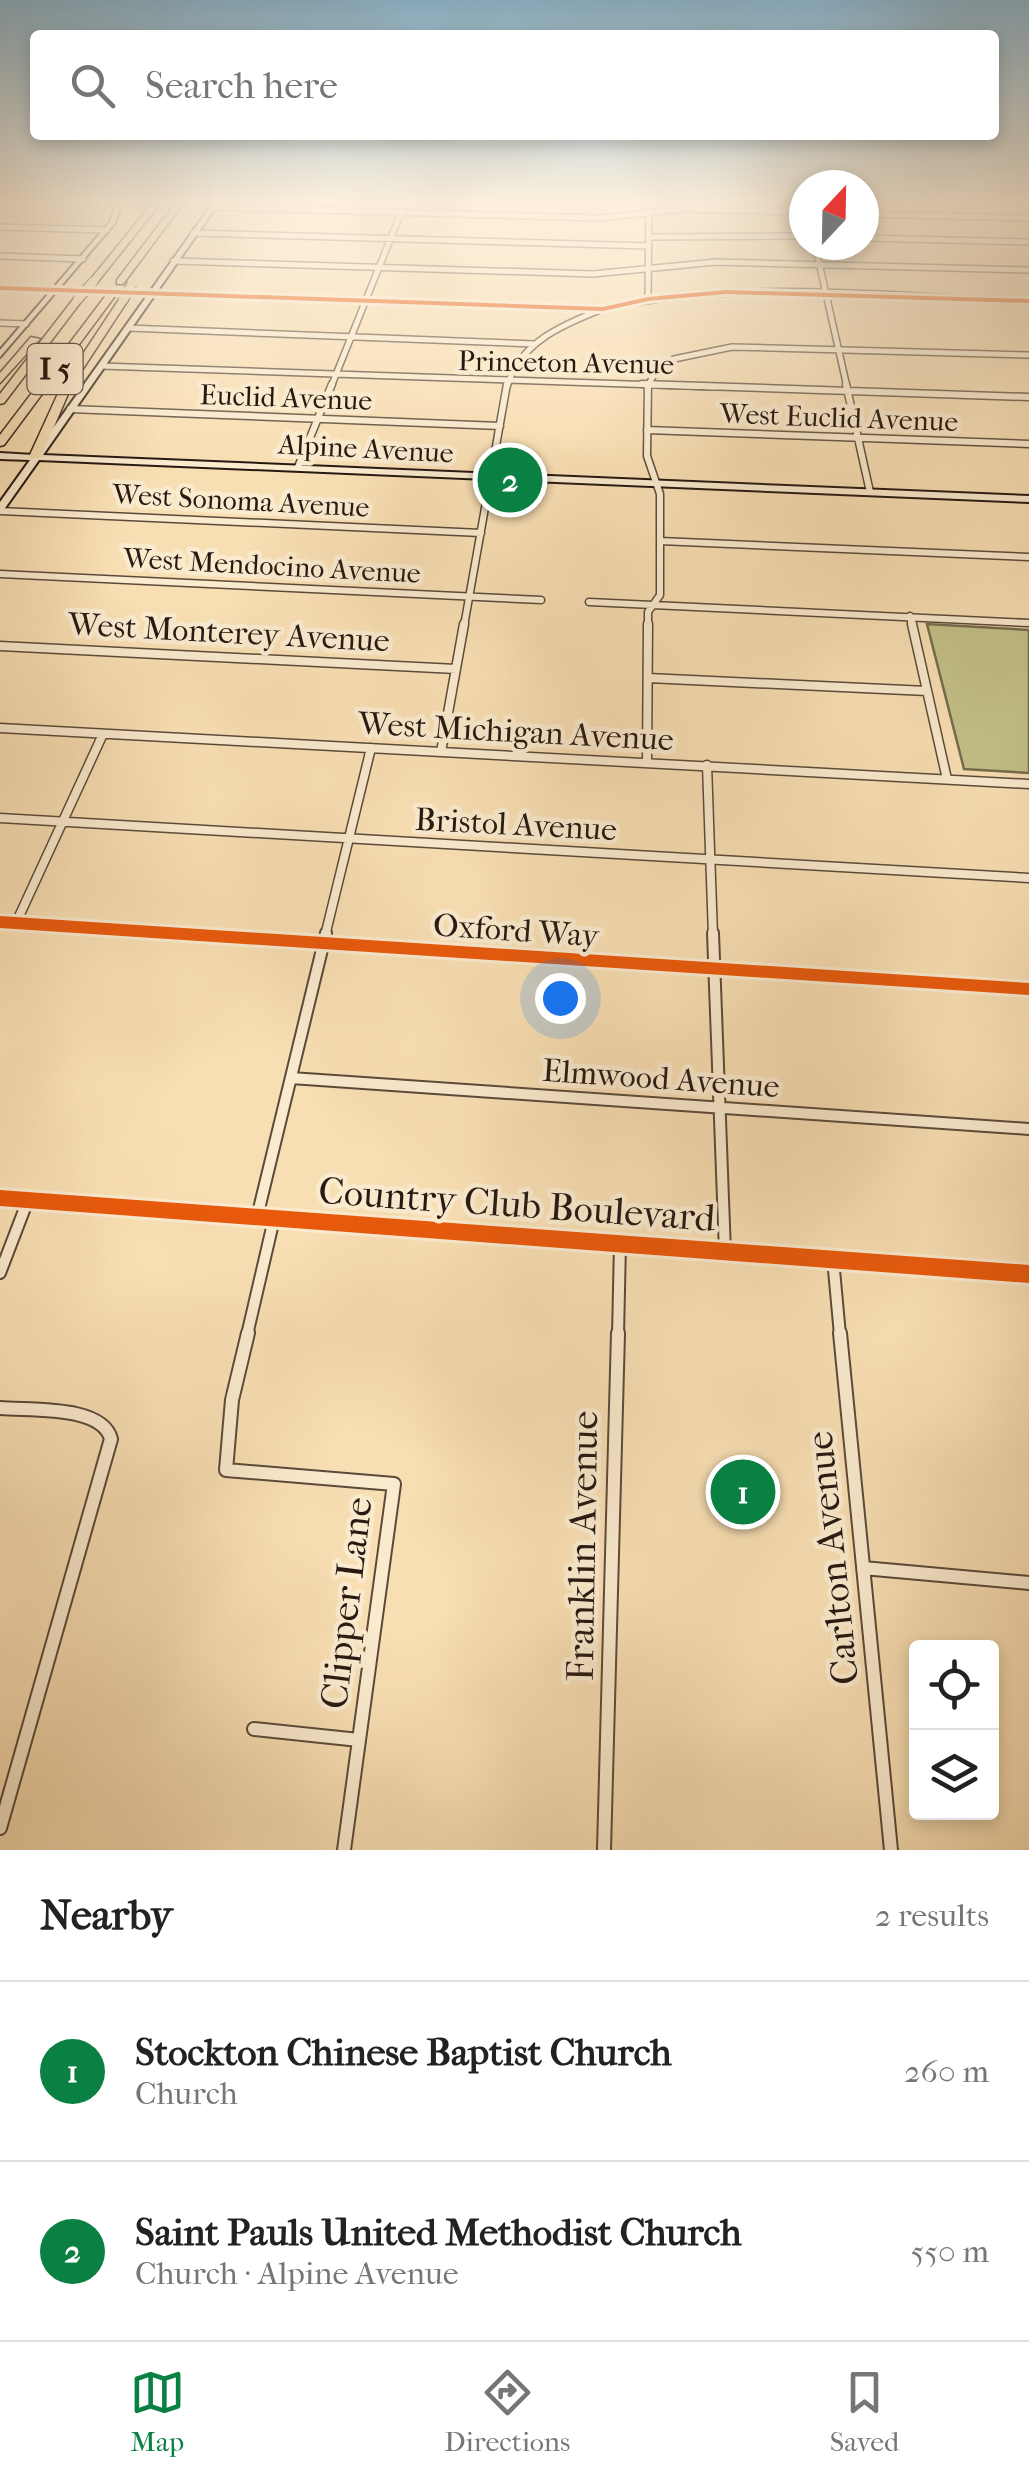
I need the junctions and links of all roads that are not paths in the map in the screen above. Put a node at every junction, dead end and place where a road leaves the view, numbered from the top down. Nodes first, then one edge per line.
1 (59, 286) edge
2 (85, 286) edge
3 (128, 286) edge
4 (156, 286) edge
5 (372, 286) edge
6 (648, 286) edge
7 (826, 286) edge
8 (0, 288) edge
9 (126, 289) junction
10 (56, 290) junction
11 (152, 292) junction
12 (828, 295) junction
13 (75, 298) junction
14 (648, 299) junction
15 (366, 300) junction
16 (1029, 301) edge
17 (603, 309) junction
18 (0, 323) edge
19 (26, 324) junction
20 (128, 328) junction
21 (352, 336) junction
22 (535, 344) junction
23 (839, 349) junction
24 (0, 355) edge
25 (1029, 355) edge
26 (101, 366) junction
27 (335, 375) junction
28 (0, 380) edge
29 (508, 382) junction
30 (648, 383) junction
31 (848, 391) junction
32 (1029, 397) edge
33 (0, 401) edge
34 (70, 409) junction
35 (318, 418) junction
36 (500, 426) junction
37 (647, 430) junction
38 (859, 438) junction
39 (0, 442) edge
40 (1029, 444) edge
41 (0, 456) edge
42 (35, 457) junction
43 (298, 467) junction
44 (491, 476) junction
45 (650, 483) junction
46 (870, 492) junction
47 (1029, 499) edge
48 (0, 510) edge
49 (481, 533) junction
50 (660, 540) junction
51 (1029, 556) edge
52 (0, 574) edge
53 (469, 596) junction
54 (541, 600) dead end
55 (589, 602) dead end
56 (655, 605) junction
57 (910, 616) junction
58 (1029, 623) edge
59 (0, 646) edge
60 (456, 668) junction
61 (648, 678) junction
62 (927, 691) junction
63 (0, 728) edge
64 (103, 734) junction
65 (371, 748) junction
66 (441, 752) junction
67 (648, 762) junction
68 (707, 766) junction
69 (947, 779) junction
70 (1029, 784) edge
71 (0, 818) edge
72 (63, 822) junction
73 (350, 840) junction
74 (710, 860) junction
75 (1029, 878) edge
76 (0, 922) edge
77 (16, 923) junction
78 (324, 946) junction
79 (715, 970) junction
80 (1029, 989) edge
81 (291, 1078) junction
82 (720, 1108) junction
83 (1029, 1129) edge
84 (0, 1198) edge
85 (28, 1200) junction
86 (265, 1218) junction
87 (620, 1244) junction
88 (725, 1252) junction
89 (833, 1260) junction
90 (0, 1273) edge
91 (1029, 1274) edge
92 (0, 1408) edge
93 (108, 1428) joint
94 (864, 1568) junction
95 (1029, 1583) edge
96 (254, 1730) dead end
97 (359, 1740) junction
98 (0, 1828) edge
99 (344, 1850) edge
100 (604, 1850) edge
101 (891, 1850) edge

1 - 10 street
2 - 13 highway, I 5, bridge
3 - 9 highway
4 - 11 street
5 - 15 street
6 - 14 street
7 - 12 street
8 - 10 street
9 - 10 street
9 - 11 street
9 - 39 highway, I 5
9 - 42 highway
10 - 19 street
11 - 15 street
11 - 20 street
12 - 14 street
12 - 16 street
12 - 23 street
13 - 28 highway
13 - 33 highway, I 5
14 - 17 street
15 - 17 street
15 - 21 street
17 - 22 street
18 - 19 street
19 - 24 street
20 - 21 street
20 - 26 street
21 - 22 street
21 - 27 street
22 - 29 street
23 - 25 street
23 - 30 street
23 - 31 street
26 - 27 street, Princeton Avenue
26 - 34 street
27 - 29 street, Princeton Avenue
27 - 35 street
29 - 30 street, Princeton Avenue
29 - 36 street
30 - 31 street, Princeton Avenue
30 - 37 street
31 - 32 street, Princeton Avenue
31 - 38 street
34 - 35 street, Euclid Avenue
34 - 42 street
35 - 36 street, Euclid Avenue
35 - 43 street
36 - 44 street
37 - 38 street, West Euclid Avenue
37 - 45 street
38 - 40 street, West Euclid Avenue
38 - 46 street
41 - 42 street, Alpine Avenue
42 - 43 street, Alpine Avenue
42 - 48 street
43 - 44 street, Alpine Avenue
44 - 45 street, Alpine Avenue
44 - 49 street
45 - 46 street, Alpine Avenue
45 - 50 street
46 - 47 street, Alpine Avenue
48 - 49 street, West Sonoma Avenue
49 - 53 street
50 - 51 street
50 - 56 street
52 - 53 street, West Mendocino Avenue
53 - 54 street, West Mendocino Avenue
53 - 60 street
55 - 56 street
56 - 57 street
56 - 61 street
57 - 58 street
57 - 62 street
59 - 60 street, West Monterey Avenue
60 - 66 street
61 - 62 street
61 - 67 street
62 - 69 street
63 - 64 street, West Michigan Avenue
64 - 65 street, West Michigan Avenue
64 - 72 street
65 - 66 street, West Michigan Avenue
65 - 73 street
66 - 67 street, West Michigan Avenue
67 - 68 street, West Michigan Avenue
68 - 69 street, West Michigan Avenue
68 - 74 street
69 - 70 street, West Michigan Avenue
71 - 72 street, Bristol Avenue
72 - 73 street, Bristol Avenue
72 - 77 street
73 - 74 street, Bristol Avenue
73 - 78 street
74 - 75 street, Bristol Avenue
74 - 79 street
76 - 77 street, Oxford Way
77 - 78 street, Oxford Way
78 - 79 street, Oxford Way
78 - 81 street
79 - 80 street, Oxford Way
79 - 82 street
81 - 82 street, Elmwood Avenue
81 - 86 street
82 - 83 street, Elmwood Avenue
82 - 88 street
84 - 85 street, Country Club Boulevard
85 - 86 street, Country Club Boulevard
85 - 90 street
86 - 87 street, Country Club Boulevard
86 - 97 street, Clipper Lane
87 - 88 street, Country Club Boulevard
87 - 100 street, Franklin Avenue
88 - 89 street, Country Club Boulevard
89 - 91 street, Country Club Boulevard
89 - 94 street, Carlton Avenue
92 - 93 street
93 - 98 street
94 - 95 street
94 - 101 street, Carlton Avenue
96 - 97 street
97 - 99 street, Clipper Lane

